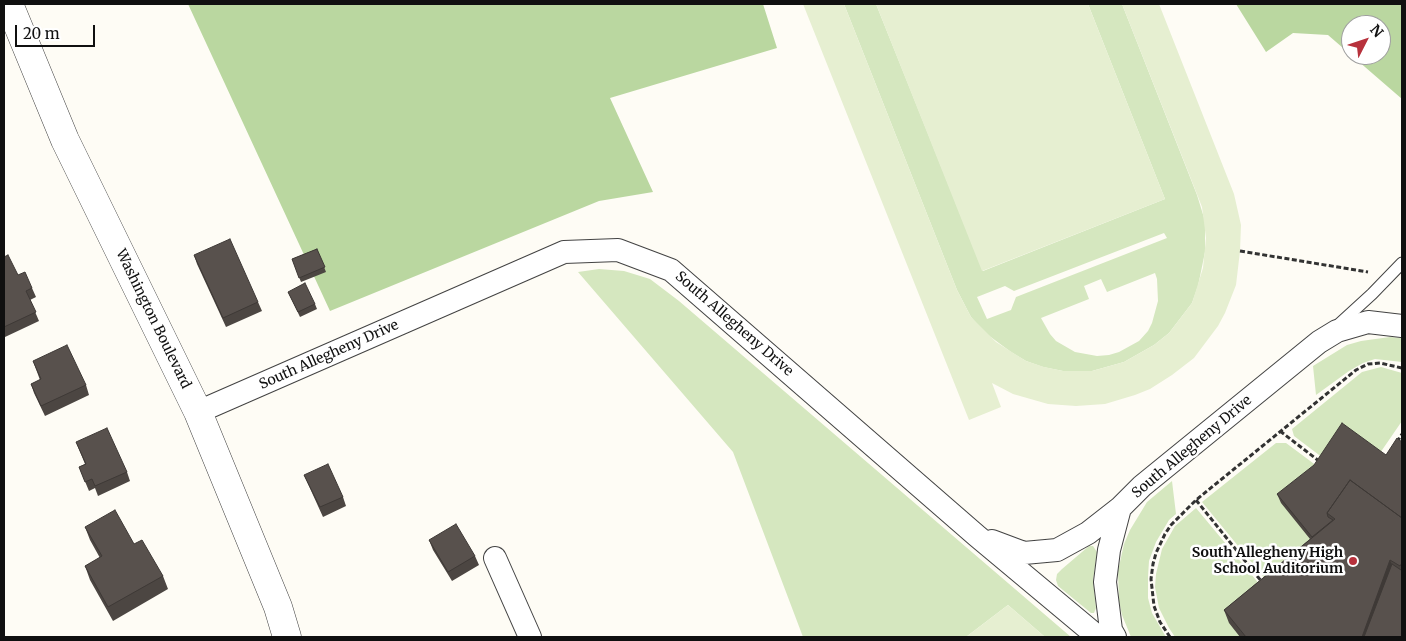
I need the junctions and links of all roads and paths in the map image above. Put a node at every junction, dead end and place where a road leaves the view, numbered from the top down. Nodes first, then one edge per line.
1 (9, 4) edge
2 (1240, 251) dead end
3 (1402, 263) edge
4 (1376, 273) dead end
5 (1402, 326) edge
6 (1319, 342) junction
7 (1402, 368) edge
8 (198, 412) junction
9 (1280, 431) junction
10 (1402, 434) edge
11 (1392, 448) edge
12 (1324, 465) edge
13 (1196, 500) junction
14 (1120, 508) junction
15 (977, 536) junction
16 (495, 558) dead end
17 (1266, 586) edge
18 (287, 637) edge
19 (530, 637) edge
20 (1098, 637) edge
21 (1115, 637) edge
22 (1170, 637) edge

1 - 8 street, Washington Boulevard
2 - 4 path
3 - 6 lane
5 - 6 street, South Allegheny Drive
6 - 14 street, South Allegheny Drive
7 - 9 path
8 - 15 street, South Allegheny Drive
8 - 18 street, Washington Boulevard
9 - 12 path
9 - 13 path
10 - 11 path
13 - 17 path
13 - 22 path
14 - 15 street, South Allegheny Drive
14 - 21 street
15 - 20 street, South Allegheny Drive
16 - 19 street

